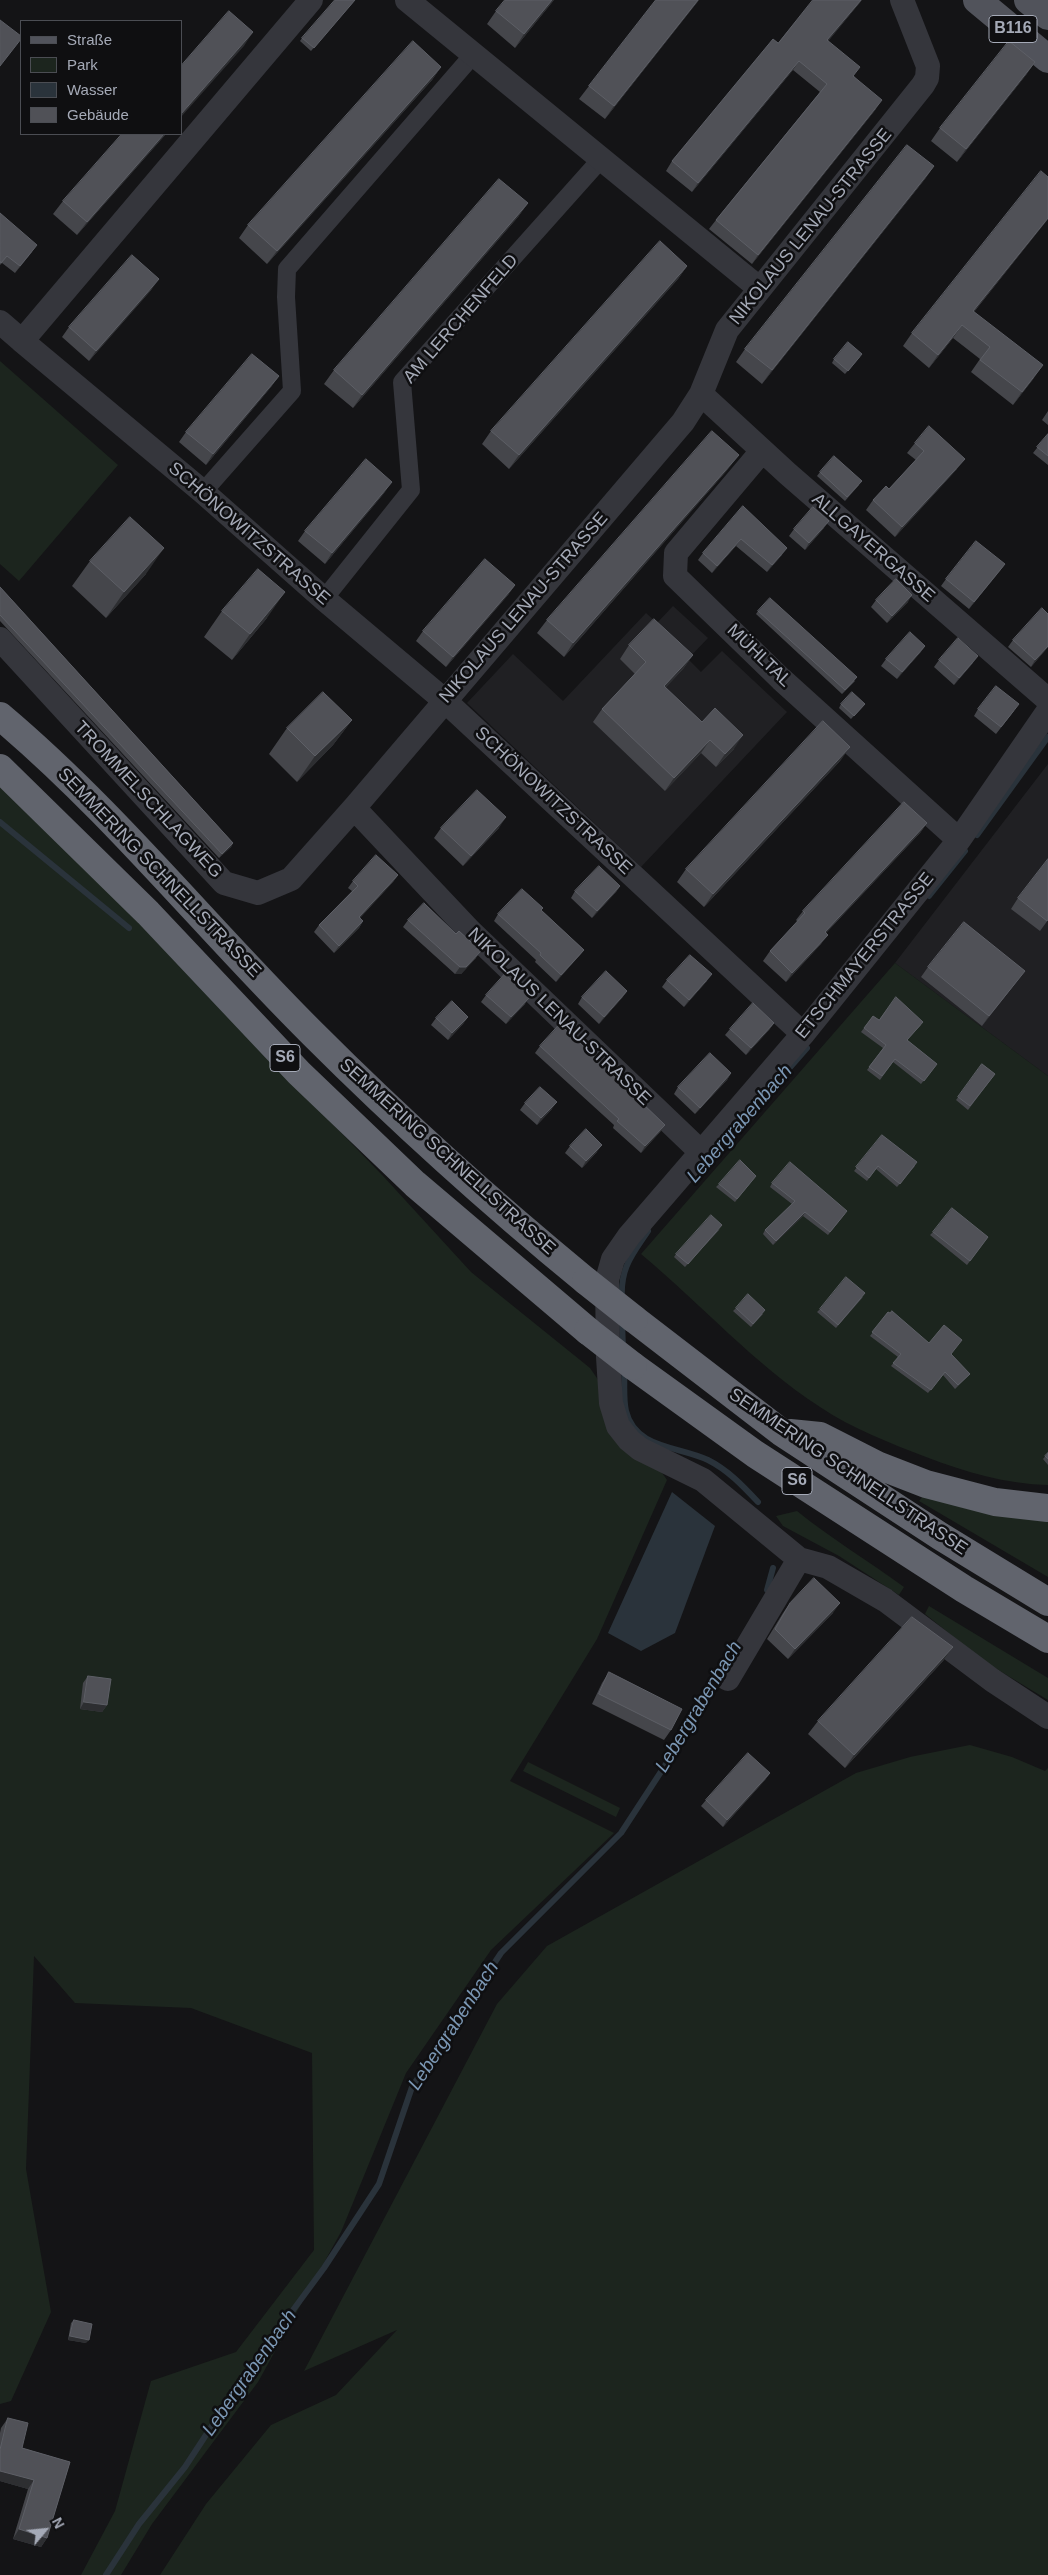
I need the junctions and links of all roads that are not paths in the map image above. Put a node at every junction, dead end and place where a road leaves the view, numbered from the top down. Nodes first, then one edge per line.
1 (311, 0) edge
2 (407, 0) edge
3 (902, 0) edge
4 (977, 0) edge
5 (1028, 0) edge
6 (1048, 16) edge
7 (474, 55) junction
8 (1048, 59) edge
9 (602, 158) junction
10 (759, 288) junction
11 (0, 322) edge
12 (22, 341) junction
13 (701, 394) junction
14 (762, 451) junction
15 (203, 492) junction
16 (324, 599) junction
17 (0, 639) edge
18 (444, 700) junction
19 (1048, 700) edge
20 (1048, 711) edge
21 (0, 716) edge
22 (0, 768) edge
23 (354, 808) junction
24 (959, 840) junction
25 (803, 1034) junction
26 (702, 1153) junction
27 (781, 1432) junction
28 (1048, 1508) edge
29 (799, 1559) junction
30 (1048, 1602) edge
31 (1048, 1639) edge
32 (728, 1679) dead end
33 (1048, 1717) edge

1 - 12 street
2 - 7 street
3 - 10 street, NIKOLAUS LENAU-STRASSE
4 - 8 main road, B116
5 - 6 main road, B116
7 - 9 street
7 - 15 street
9 - 10 street
9 - 16 street, AM LERCHENFELD
10 - 13 street, NIKOLAUS LENAU-STRASSE
11 - 12 street, SCHÖNOWITZSTRASSE
12 - 15 street, SCHÖNOWITZSTRASSE
13 - 14 street, ALLGAYERGASSE
13 - 18 street, NIKOLAUS LENAU-STRASSE
14 - 19 street, ALLGAYERGASSE
14 - 24 street, MÜHLTAL
15 - 16 street, SCHÖNOWITZSTRASSE
16 - 18 street, SCHÖNOWITZSTRASSE
17 - 23 street, TROMMELSCHLAGWEG
18 - 23 street, NIKOLAUS LENAU-STRASSE
18 - 25 street, SCHÖNOWITZSTRASSE
20 - 24 street, ETSCHMAYERSTRASSE
21 - 27 highway, SEMMERING SCHNELLSTRASSE / S6, bridge
22 - 31 highway, SEMMERING SCHNELLSTRASSE / S6, bridge
23 - 26 street, NIKOLAUS LENAU-STRASSE
24 - 25 street, ETSCHMAYERSTRASSE
25 - 26 street, ETSCHMAYERSTRASSE
26 - 29 street, ETSCHMAYERSTRASSE
27 - 28 highway
27 - 30 highway, SEMMERING SCHNELLSTRASSE / S6
29 - 32 street
29 - 33 street, ETSCHMAYERSTRASSE

